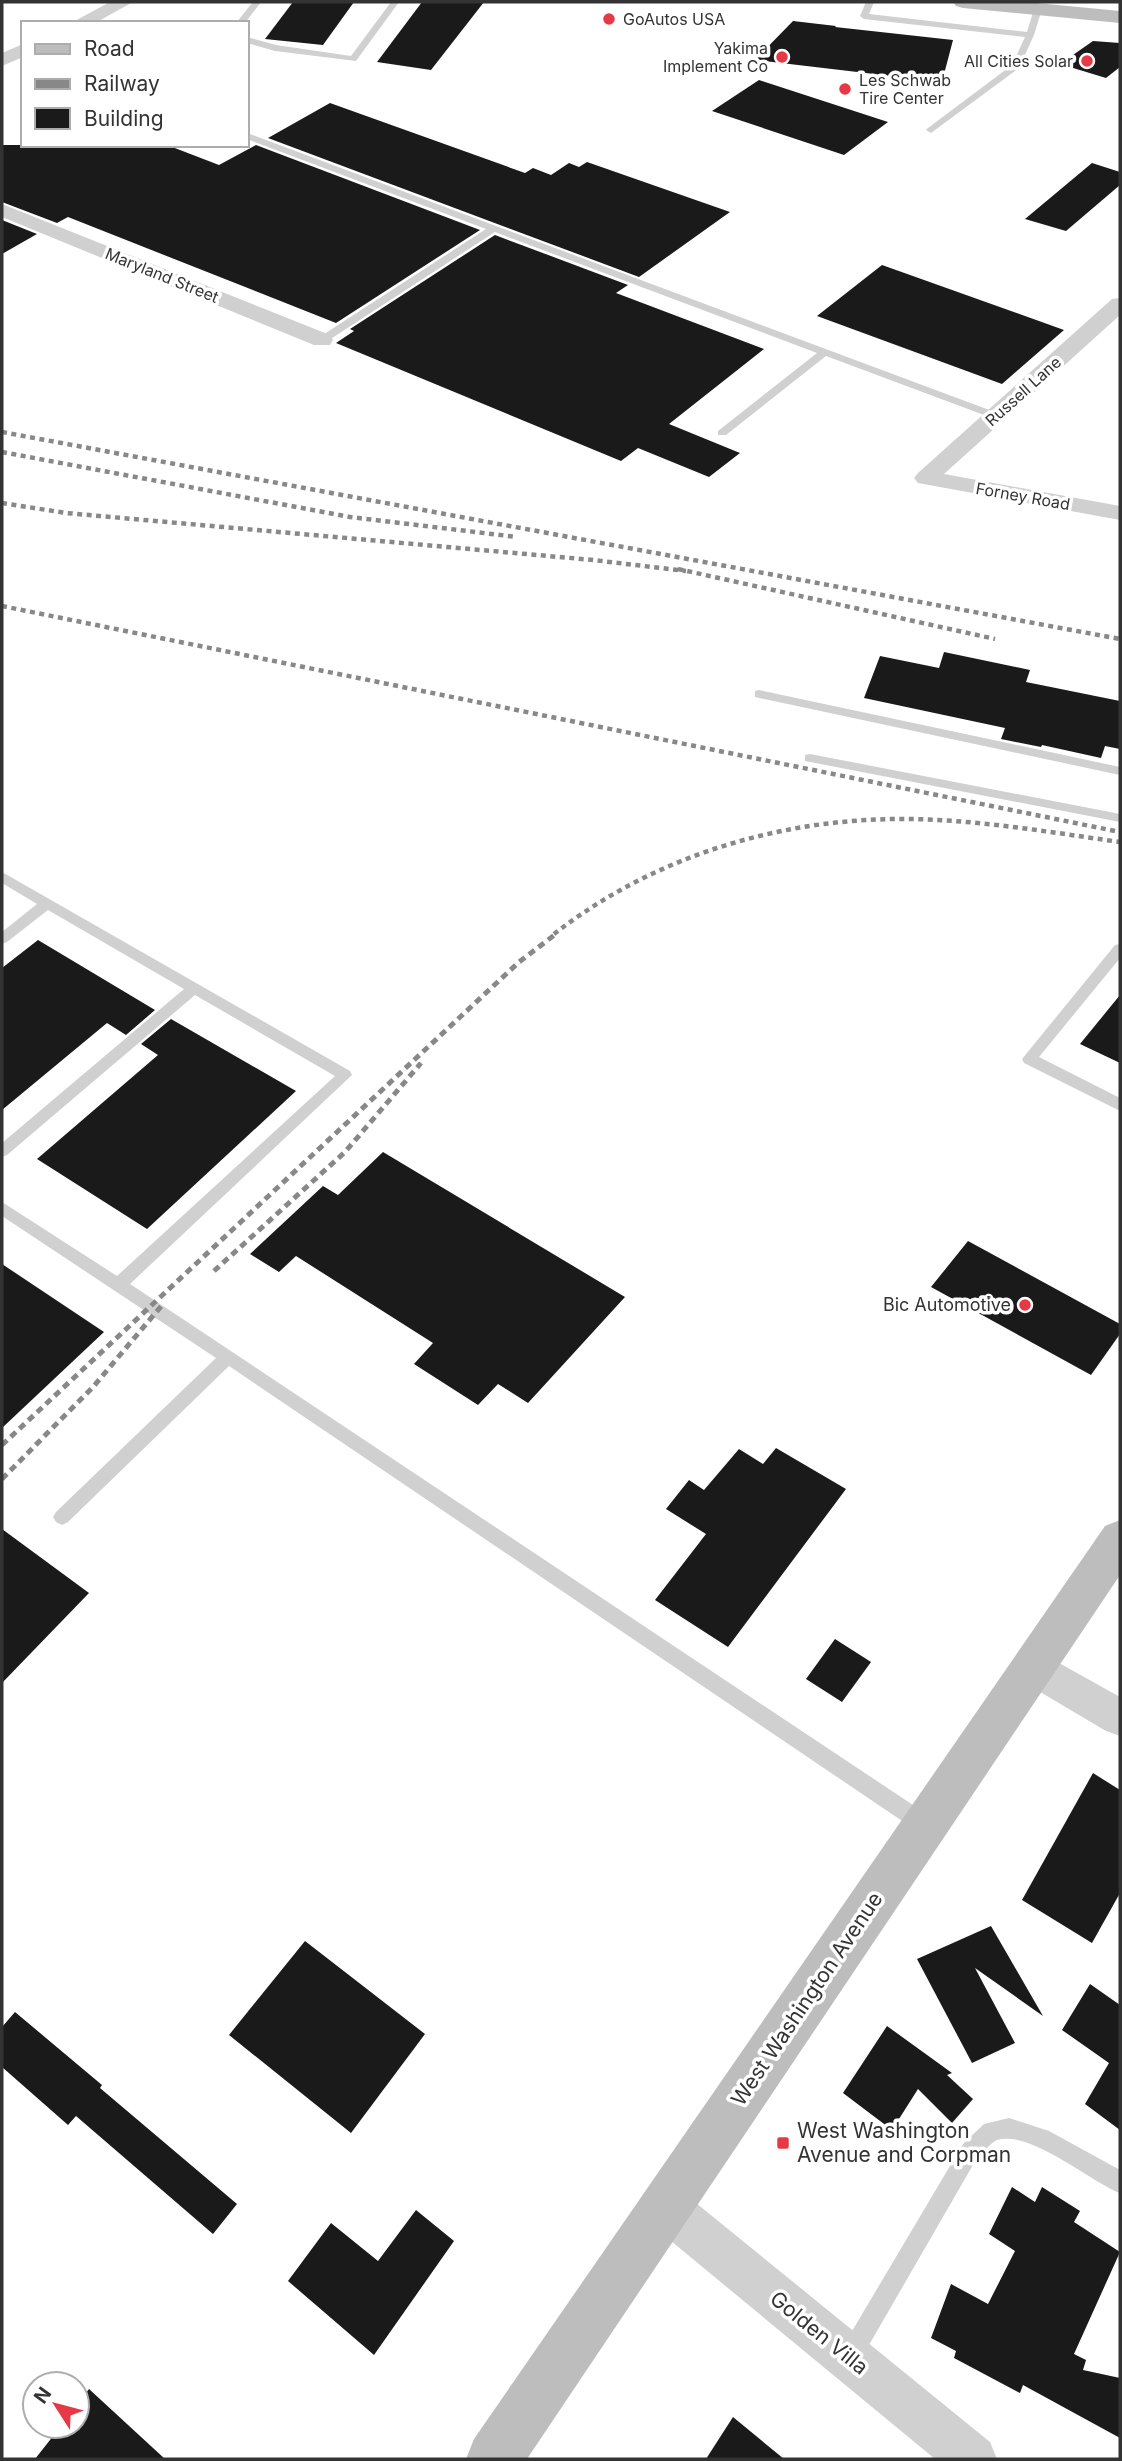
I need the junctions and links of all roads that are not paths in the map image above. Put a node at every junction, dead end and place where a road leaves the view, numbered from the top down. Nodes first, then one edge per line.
1 (124, 2) edge
2 (257, 2) edge
3 (396, 2) edge
4 (870, 2) edge
5 (962, 2) edge
6 (972, 2) edge
7 (1047, 7) edge
8 (1120, 17) edge
9 (84, 21) edge
10 (242, 21) edge
11 (1030, 35) junction
12 (248, 40) edge
13 (21, 51) edge
14 (2, 60) edge
15 (931, 130) dead end
16 (248, 136) edge
17 (2, 210) edge
18 (494, 228) junction
19 (1120, 304) edge
20 (322, 340) joint
21 (824, 352) junction
22 (996, 416) junction
23 (722, 433) dead end
24 (926, 478) joint
25 (1120, 513) edge
26 (759, 694) dead end
27 (810, 758) dead end
28 (1120, 771) edge
29 (1120, 818) edge
30 (2, 877) edge
31 (47, 903) junction
32 (2, 939) edge
33 (1120, 949) edge
34 (194, 988) junction
35 (1120, 1105) edge
36 (2, 1152) edge
37 (2, 1208) edge
38 (118, 1284) junction
39 (228, 1357) junction
40 (62, 1517) dead end
41 (1120, 1539) edge
42 (1034, 1667) junction
43 (1120, 1718) edge
44 (926, 1825) junction
45 (1120, 2182) edge
46 (664, 2206) junction
47 (849, 2358) junction
48 (494, 2459) edge
49 (973, 2459) edge

1 - 9 street
2 - 10 lane
3 - 12 lane
4 - 11 lane
5 - 6 main road
6 - 7 main road
7 - 8 main road
7 - 11 lane
11 - 15 lane
13 - 14 street
16 - 18 lane
17 - 20 street, Maryland Street
18 - 20 lane
18 - 21 lane
19 - 22 street, Russell Lane
21 - 22 lane
21 - 23 lane
22 - 24 street, Russell Lane
24 - 25 street, Forney Road
26 - 28 lane
27 - 29 lane
30 - 31 lane
31 - 32 lane
31 - 34 lane
33 - 35 lane
34 - 36 lane
34 - 38 lane
37 - 38 lane
38 - 39 lane
39 - 40 lane
39 - 44 lane
41 - 42 main road, West Washington Avenue
42 - 43 street
42 - 44 main road, West Washington Avenue
44 - 46 main road, West Washington Avenue
45 - 47 lane
46 - 47 street, Golden Villa
46 - 48 main road, West Washington Avenue
47 - 49 street, Golden Villa

